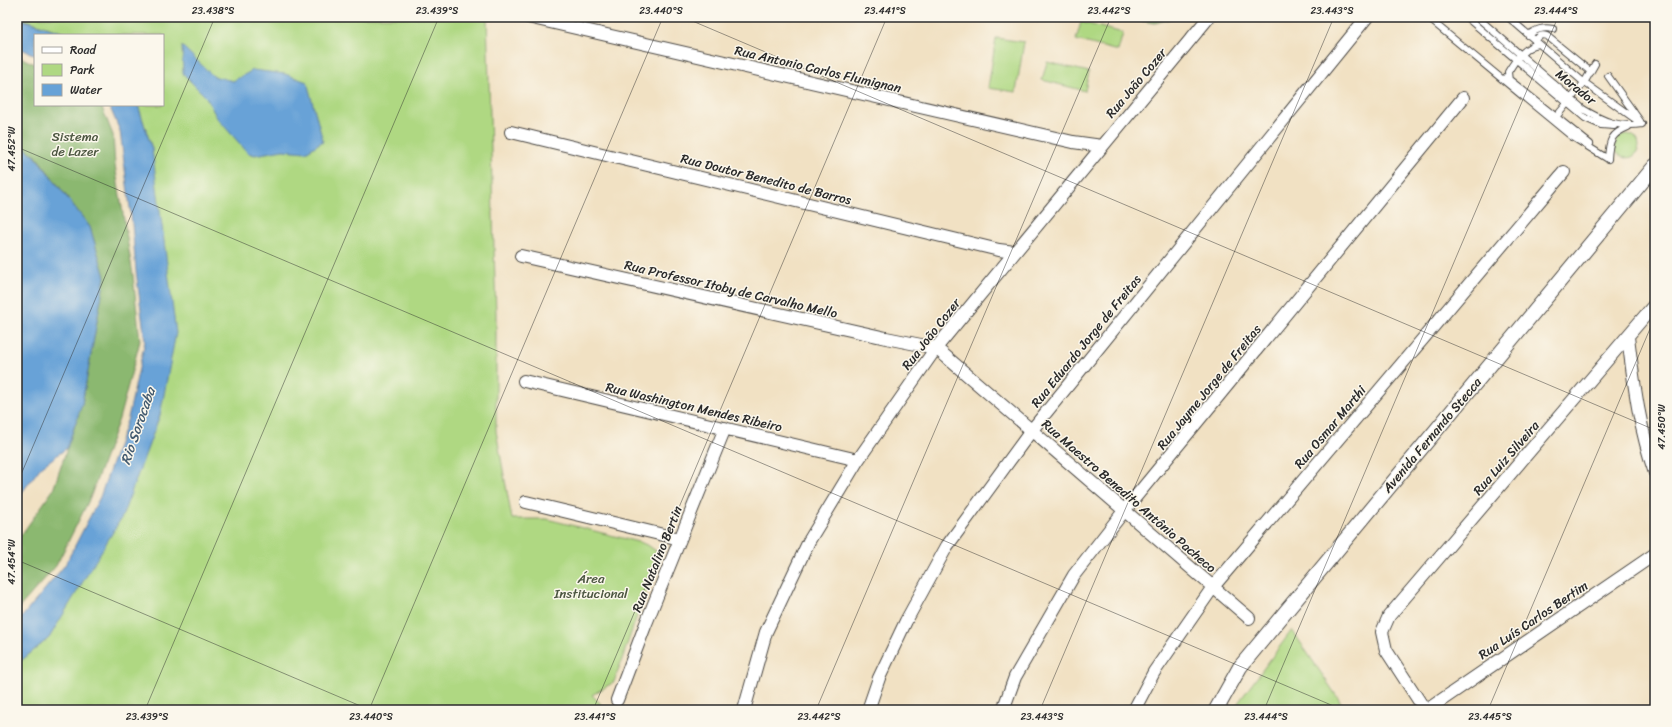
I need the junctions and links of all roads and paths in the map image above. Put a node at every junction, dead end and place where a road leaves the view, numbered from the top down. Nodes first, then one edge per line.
1 (528, 17) edge
2 (1209, 17) edge
3 (1367, 17) edge
4 (1427, 17) edge
5 (1433, 17) edge
6 (1466, 17) edge
7 (1477, 17) edge
8 (1508, 17) edge
9 (1553, 29) dead end
10 (1528, 35) junction
11 (1537, 42) junction
12 (1521, 55) junction
13 (1516, 61) junction
14 (1595, 64) dead end
15 (1488, 65) junction
16 (1591, 72) junction
17 (1608, 76) dead end
18 (1508, 78) junction
19 (1584, 83) junction
20 (1510, 86) junction
21 (1463, 98) dead end
22 (1571, 99) junction
23 (1567, 104) junction
24 (1556, 117) junction
25 (1642, 124) junction
26 (1628, 127) junction
27 (511, 132) dead end
28 (1102, 146) junction
29 (1608, 159) junction
30 (1655, 166) edge
31 (1564, 172) dead end
32 (1015, 252) junction
33 (521, 256) dead end
34 (1655, 304) edge
35 (1628, 337) junction
36 (936, 348) junction
37 (524, 381) dead end
38 (725, 428) junction
39 (1031, 431) junction
40 (858, 460) junction
41 (1655, 473) edge
42 (526, 502) dead end
43 (1124, 511) junction
44 (680, 539) junction
45 (1655, 554) edge
46 (1213, 587) junction
47 (1249, 618) dead end
48 (617, 700) dead end
49 (744, 710) edge
50 (868, 710) edge
51 (1003, 710) edge
52 (1134, 710) edge
53 (1216, 710) edge
54 (1426, 710) edge

1 - 28 street, Rua Antonio Carlos Flumignan
2 - 28 street, Rua João Cozer
3 - 39 street, Rua Eduardo Jorge de Freitas
4 - 15 lane
5 - 15 lane
6 - 13 lane
7 - 12 lane, Morador
8 - 10 lane
9 - 10 lane
10 - 11 lane
11 - 12 lane
11 - 16 lane
11 - 19 lane
12 - 13 lane
12 - 22 lane, Morador
13 - 18 lane
13 - 23 lane
14 - 16 lane
15 - 18 lane
15 - 20 lane
16 - 19 lane
17 - 25 lane
18 - 20 lane
18 - 24 lane
19 - 22 lane
19 - 25 lane
20 - 29 lane
21 - 43 street, Rua Jayme Jorge de Freitas
22 - 23 lane
22 - 26 lane, Morador
23 - 24 lane
23 - 26 lane
24 - 29 lane
25 - 26 lane, Morador
26 - 29 lane
27 - 32 street, Rua Doutor Benedito de Barros
28 - 32 street, Rua João Cozer
30 - 53 street, Avenida Fernando Stecca
31 - 46 street, Rua Osmar Marthi
32 - 36 street, Rua João Cozer
33 - 36 street, Rua Professor Itoby de Carvalho Mello
34 - 35 street, Rua Luiz Silveira
35 - 41 street
35 - 54 street, Rua Luiz Silveira
36 - 39 street, Rua Maestro Benedito Antônio Pacheco
36 - 40 street, Rua João Cozer
37 - 38 street, Rua Washington Mendes Ribeiro
38 - 40 street, Rua Washington Mendes Ribeiro
38 - 44 street, Rua Natalino Bertin
39 - 43 street, Rua Maestro Benedito Antônio Pacheco
39 - 50 street, Rua Eduardo Jorge de Freitas
40 - 49 street, Rua João Cozer
42 - 44 street
43 - 46 street, Rua Maestro Benedito Antônio Pacheco
43 - 51 street, Rua Jayme Jorge de Freitas
44 - 48 street, Rua Natalino Bertin
45 - 54 street, Rua Luís Carlos Bertim
46 - 47 street, Rua Maestro Benedito Antônio Pacheco
46 - 52 street, Rua Osmar Marthi

